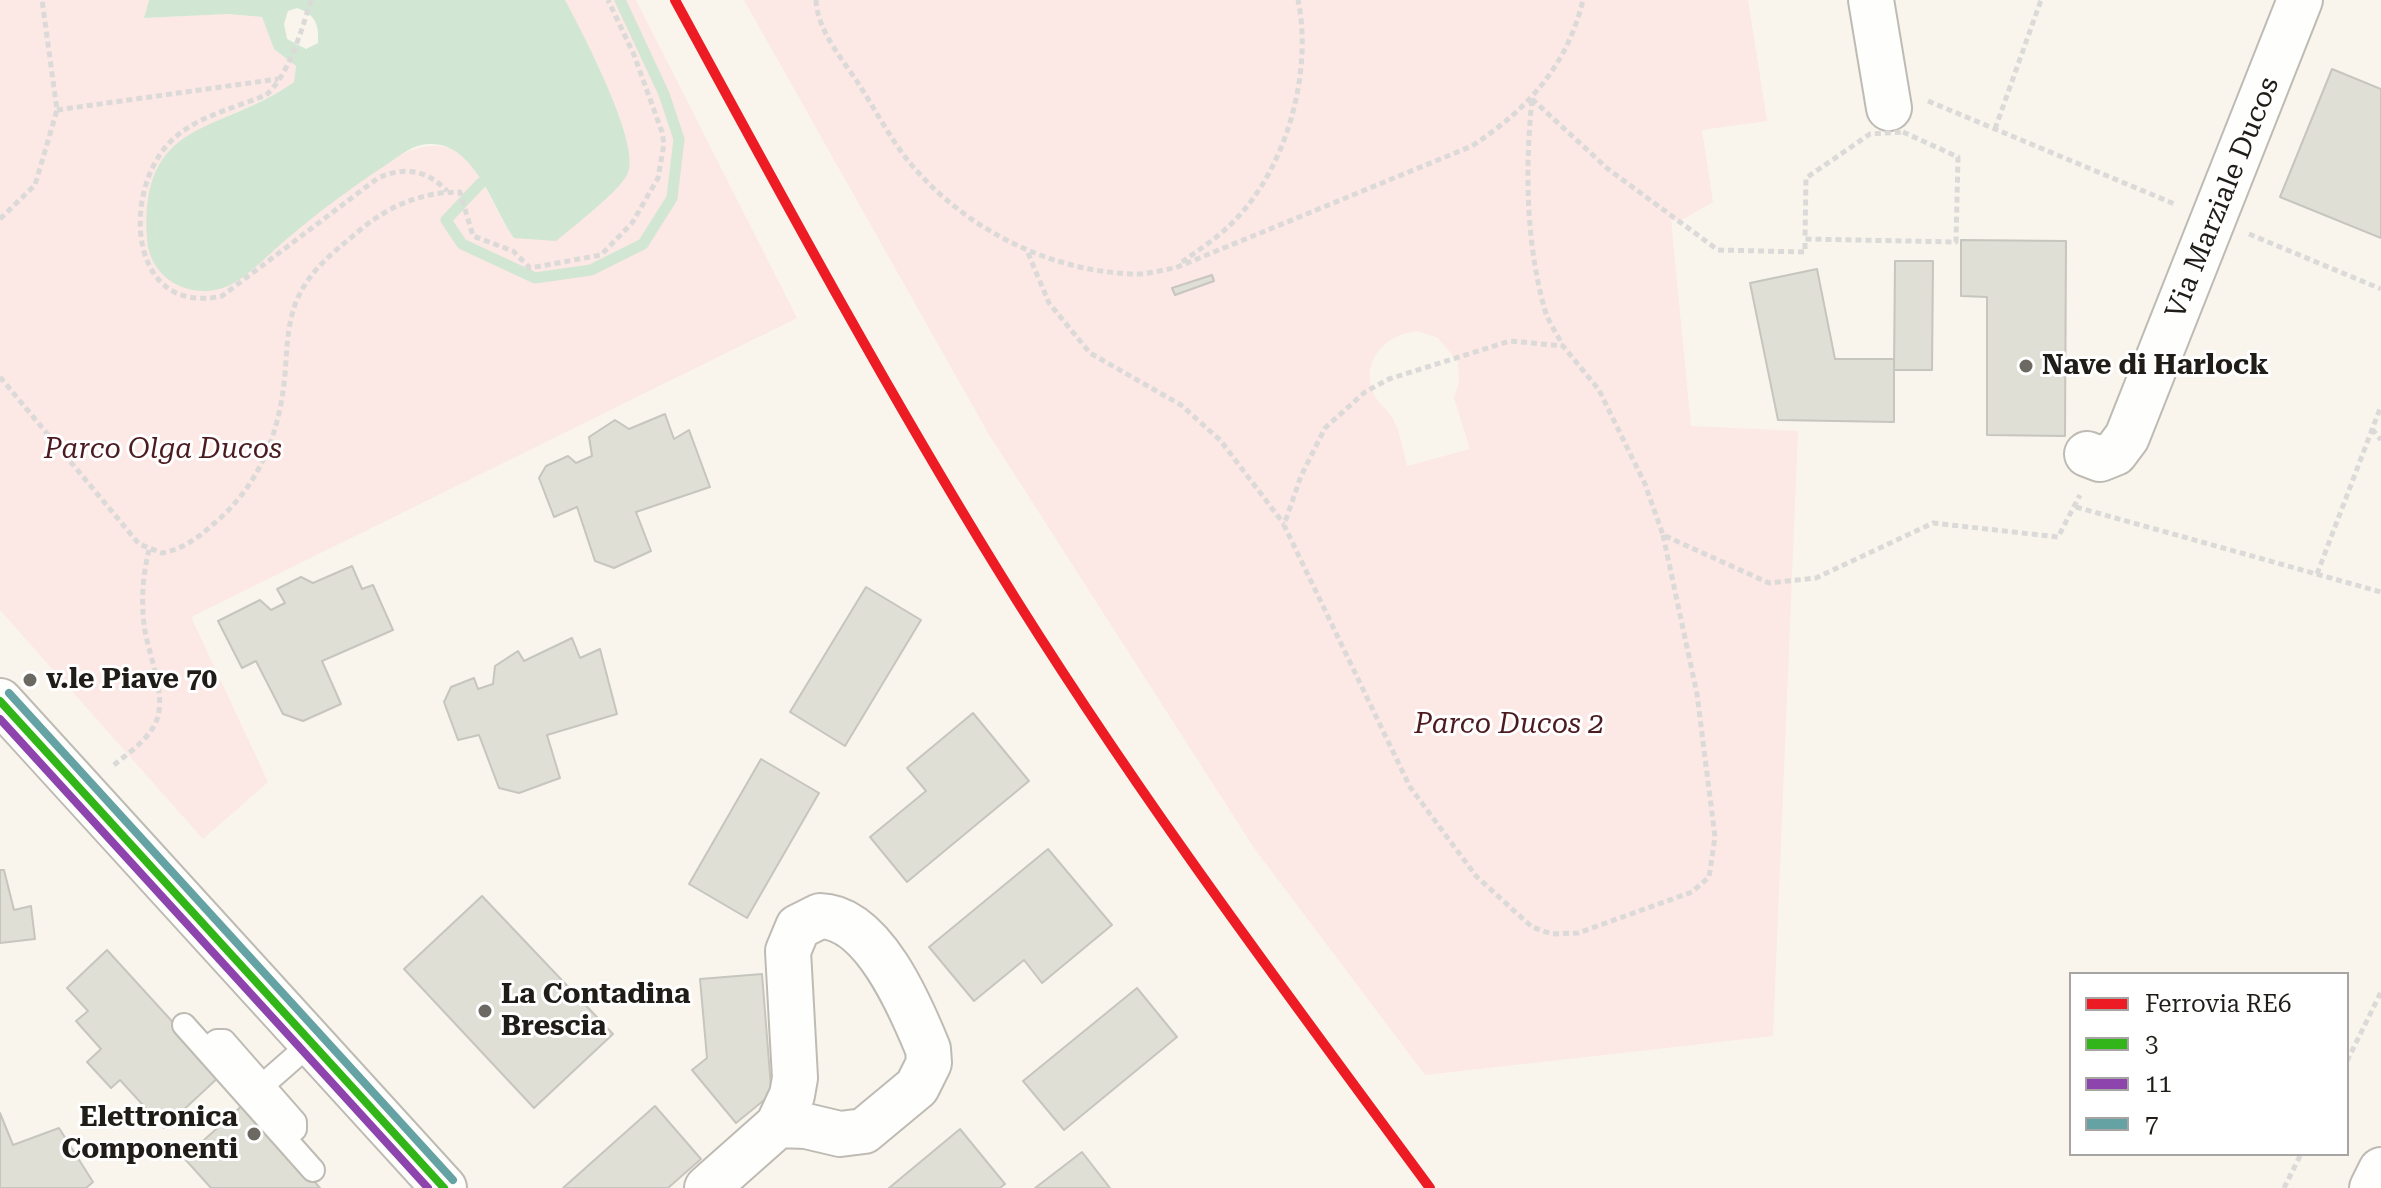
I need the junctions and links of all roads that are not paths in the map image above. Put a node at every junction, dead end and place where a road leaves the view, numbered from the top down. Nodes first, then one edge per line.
1 (1871, 0) edge
2 (2300, 0) edge
3 (1886, 96) road end
4 (2090, 455) road end
5 (0, 701) edge
6 (184, 1025) dead end
7 (312, 1042) junction
8 (206, 1049) junction
9 (263, 1085) junction
10 (778, 1125) junction
11 (285, 1138) junction
12 (313, 1170) dead end
13 (2381, 1170) edge
14 (444, 1188) edge
15 (707, 1188) edge
16 (2372, 1188) edge

1 - 3 street
2 - 4 street, Via Marziale Ducos
5 - 7 street
6 - 8 lane
7 - 9 lane
7 - 14 street
8 - 9 lane
8 - 11 lane
9 - 11 lane
10 - 10 street
10 - 15 street
11 - 12 lane
13 - 16 street

